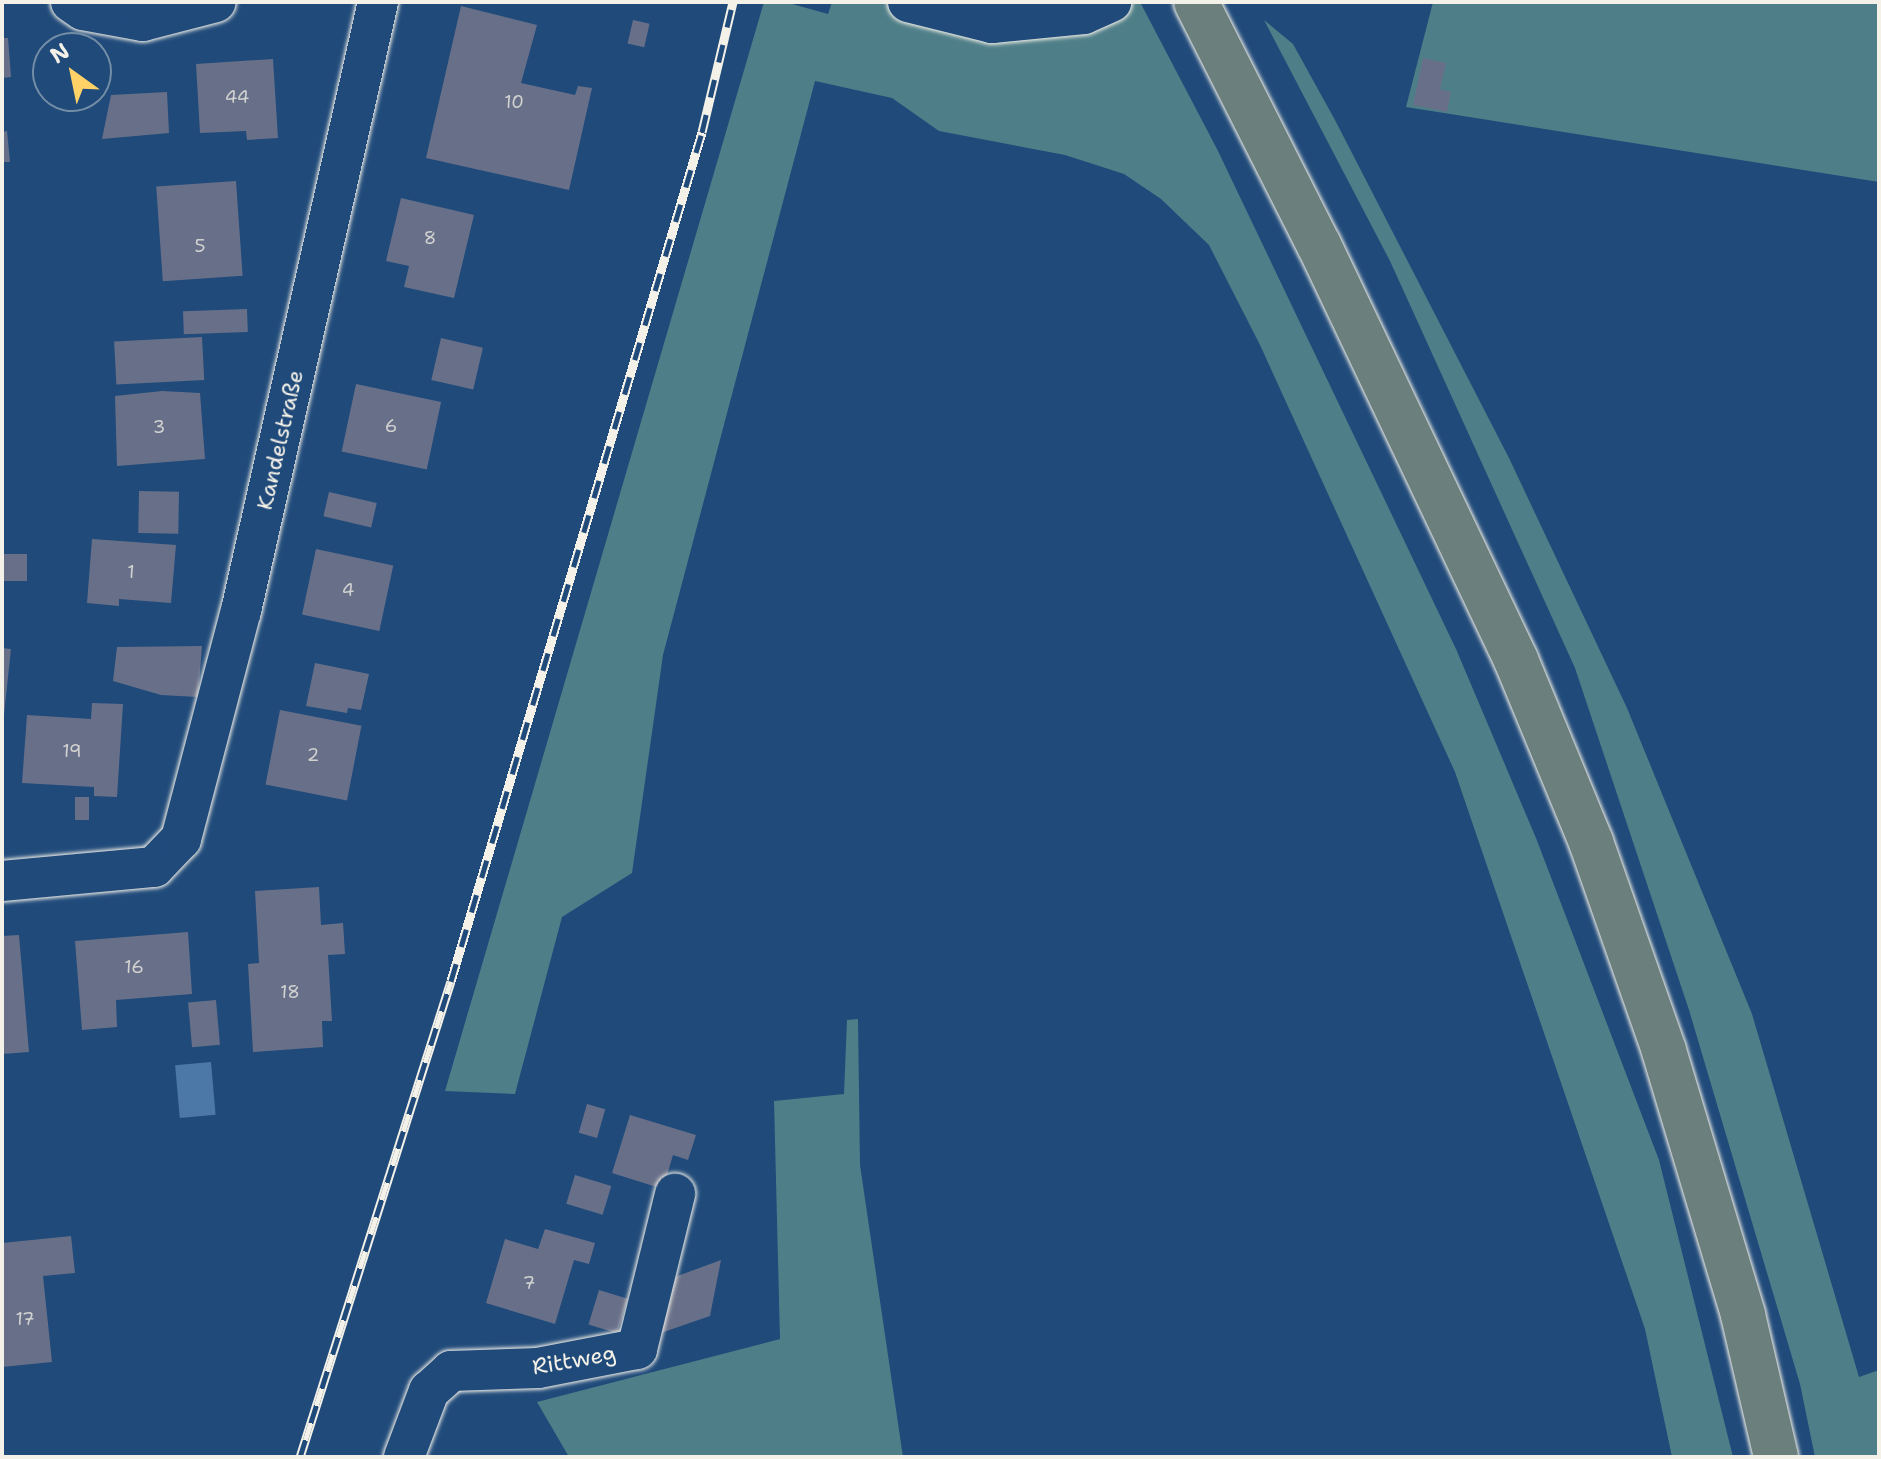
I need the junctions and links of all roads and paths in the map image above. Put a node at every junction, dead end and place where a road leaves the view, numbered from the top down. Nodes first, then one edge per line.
1 (71, 2) edge
2 (216, 2) edge
3 (378, 2) edge
4 (908, 2) edge
5 (1111, 2) edge
6 (1196, 2) edge
7 (2, 881) edge
8 (675, 1194) dead end
9 (404, 1457) edge
10 (1776, 1457) edge

1 - 2 street
3 - 7 street, Kandelstraße
4 - 5 street
6 - 10 highway
8 - 9 street, Rittweg

